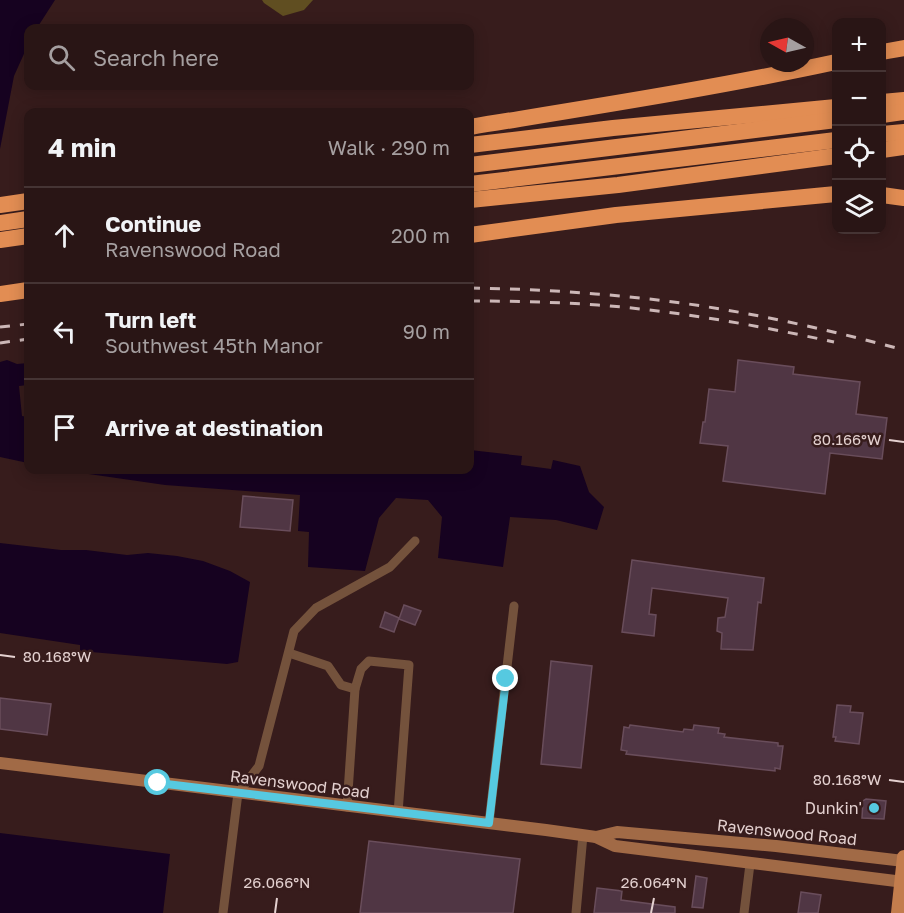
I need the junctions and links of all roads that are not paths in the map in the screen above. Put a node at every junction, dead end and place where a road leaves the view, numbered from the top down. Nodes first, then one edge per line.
1 (904, 48) edge
2 (886, 51) edge
3 (832, 63) edge
4 (904, 100) edge
5 (886, 102) edge
6 (832, 106) edge
7 (904, 112) edge
8 (886, 114) edge
9 (832, 121) edge
10 (474, 126) edge
11 (904, 132) edge
12 (886, 134) edge
13 (832, 141) edge
14 (474, 145) edge
15 (904, 147) edge
16 (886, 149) edge
17 (832, 157) edge
18 (474, 165) edge
19 (474, 184) edge
20 (904, 189) edge
21 (886, 190) edge
22 (832, 194) edge
23 (886, 196) edge
24 (904, 198) edge
25 (474, 201) edge
26 (24, 202) edge
27 (5, 204) edge
28 (24, 220) edge
29 (4, 222) edge
30 (474, 234) edge
31 (24, 237) edge
32 (2, 245) edge
33 (24, 247) edge
34 (24, 291) edge
35 (0, 294) edge
36 (415, 541) dead end
37 (514, 606) dead end
38 (288, 653) junction
39 (355, 688) junction
40 (0, 763) edge
41 (238, 793) junction
42 (347, 807) junction
43 (398, 813) junction
44 (489, 823) junction
45 (590, 836) junction
46 (904, 860) edge
47 (750, 864) junction
48 (903, 882) edge
49 (223, 913) edge
50 (576, 913) edge
51 (744, 913) edge
52 (898, 913) edge

1 - 2 highway
3 - 10 highway
4 - 5 highway
6 - 14 highway
7 - 8 highway
9 - 18 highway
11 - 12 highway
13 - 19 highway
15 - 16 highway
17 - 25 highway
20 - 21 highway
22 - 30 highway
23 - 24 highway
26 - 27 highway
28 - 29 highway
31 - 32 highway
32 - 33 highway
34 - 35 highway
36 - 38 street
37 - 44 street
38 - 39 street
38 - 41 street
39 - 42 street
39 - 43 street
40 - 41 street, Ravenswood Road
41 - 42 street, Ravenswood Road
41 - 49 street
42 - 43 street, Ravenswood Road
43 - 44 street, Ravenswood Road
44 - 45 street, Ravenswood Road
45 - 46 street, Ravenswood Road
45 - 47 street, Ravenswood Road
45 - 50 street
46 - 48 main road
47 - 48 street, Ravenswood Road
47 - 51 street
48 - 52 main road

